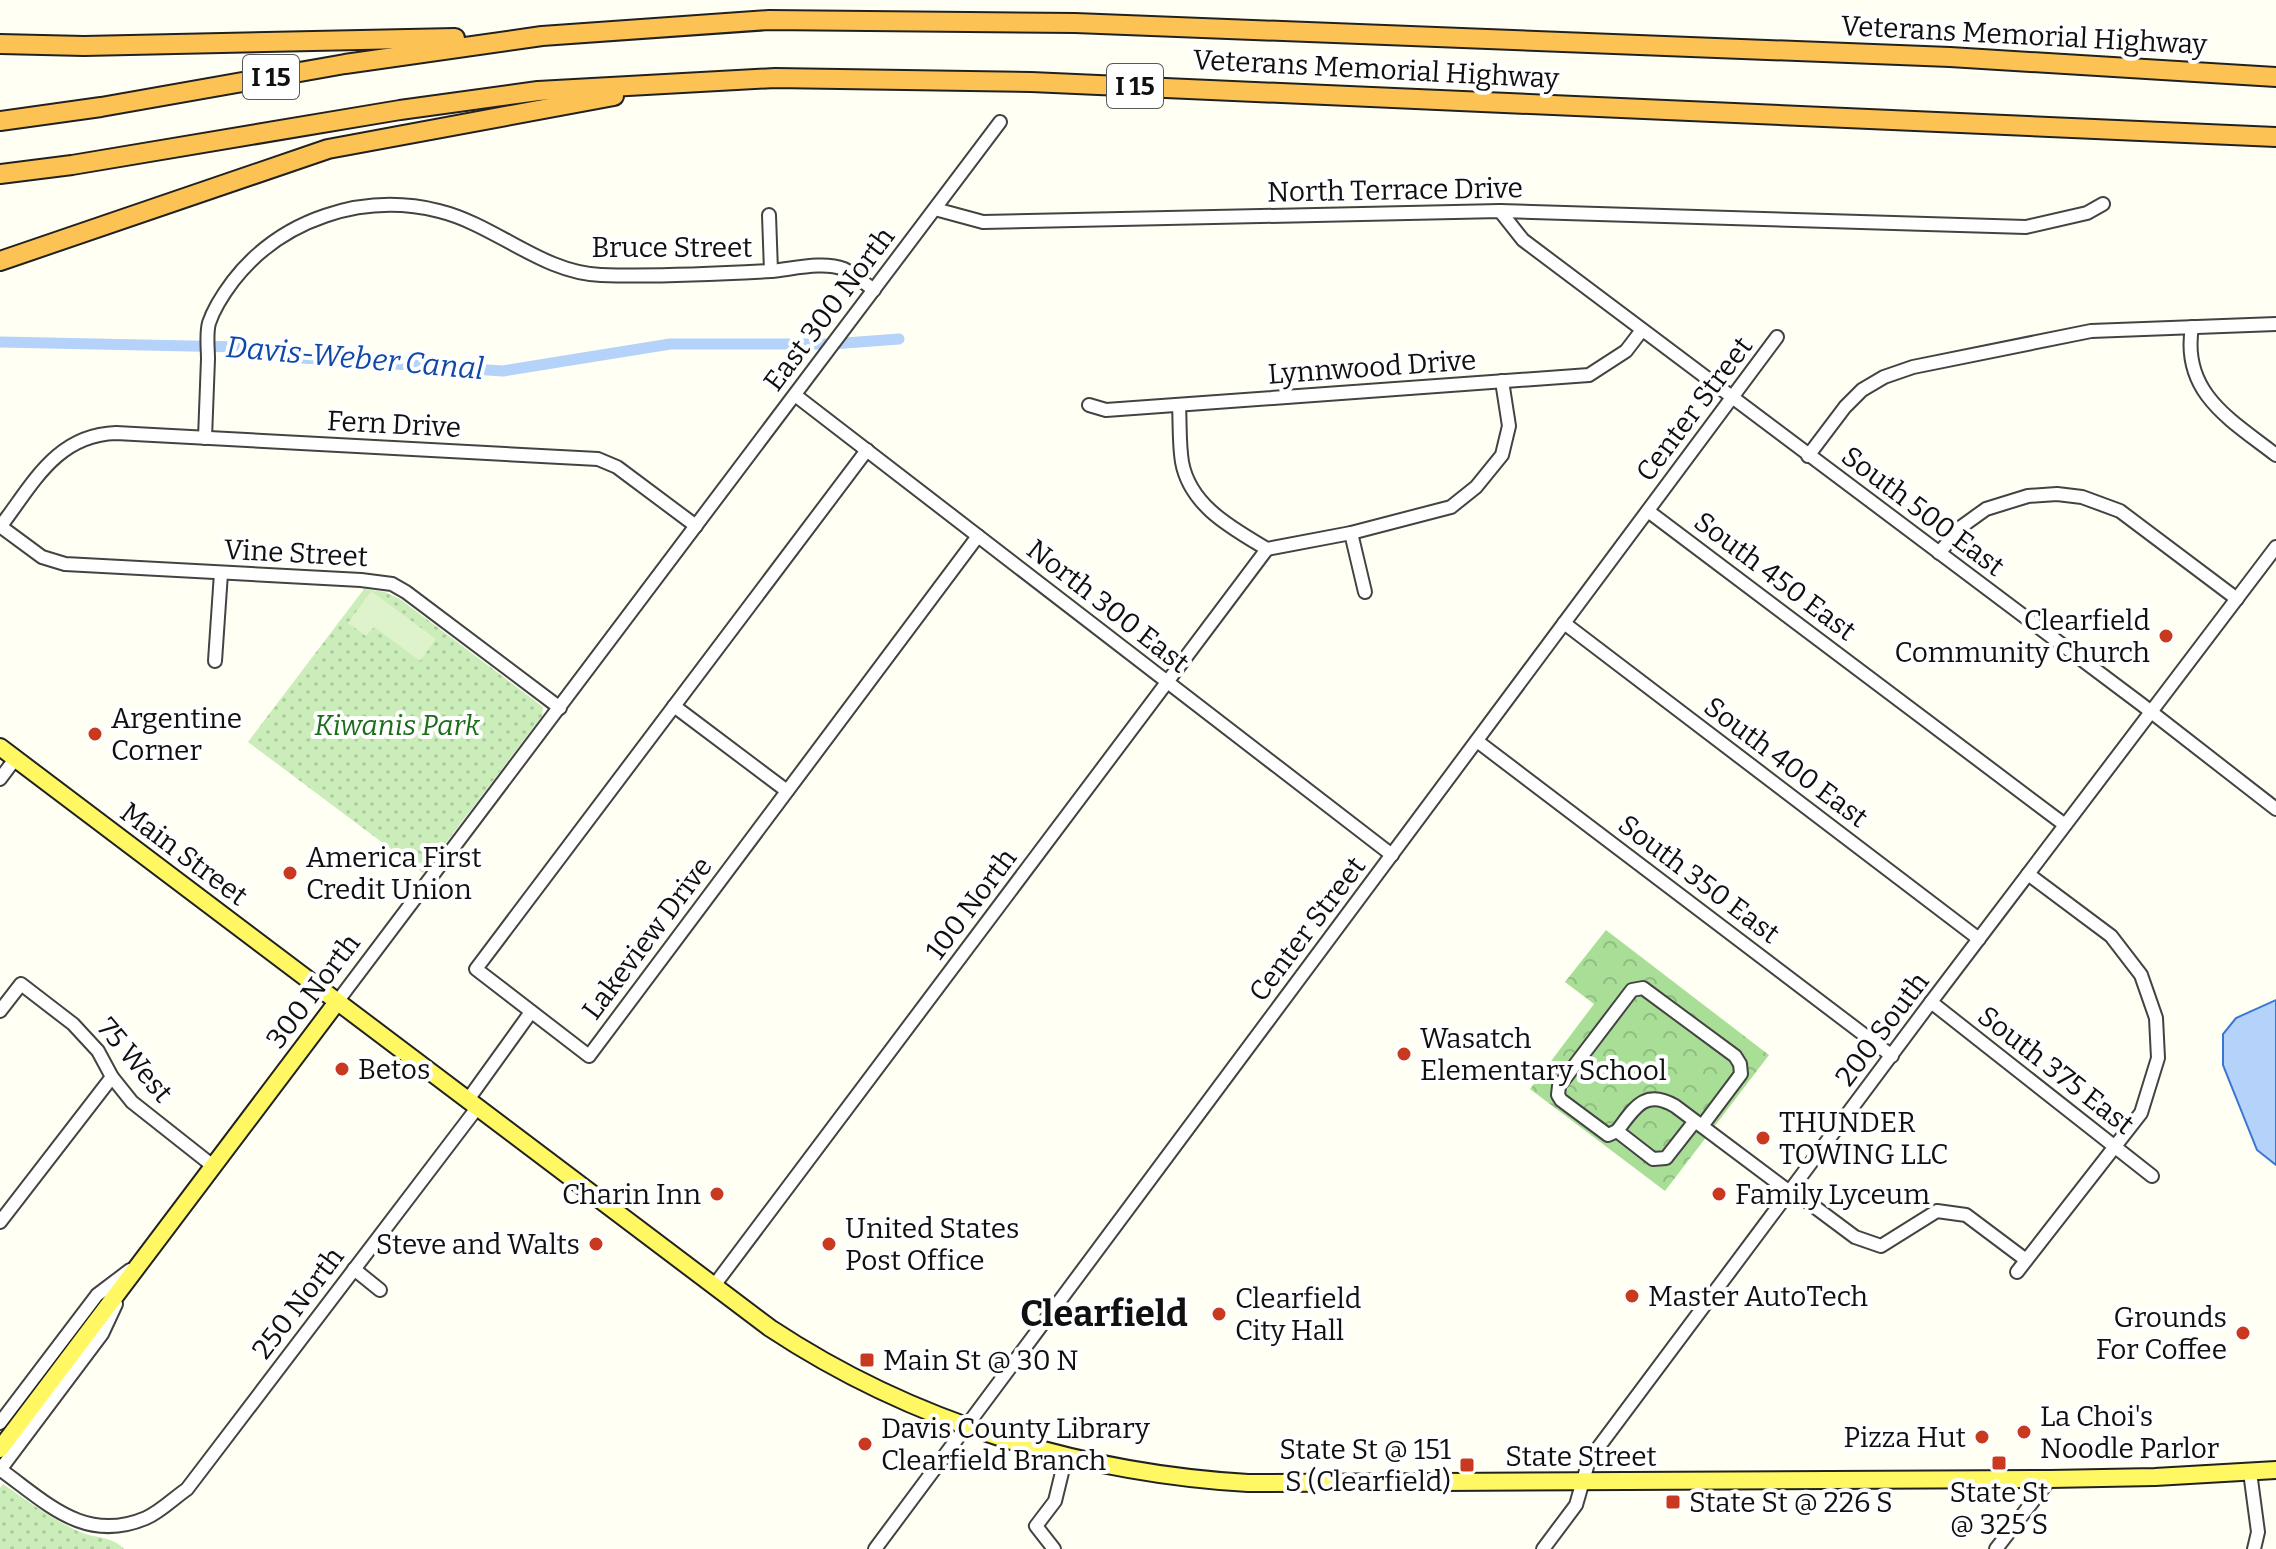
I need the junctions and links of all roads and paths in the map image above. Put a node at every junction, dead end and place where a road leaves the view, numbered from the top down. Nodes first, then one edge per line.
1 (542, 36) junction
2 (0, 44) edge
3 (2276, 77) edge
4 (691, 82) junction
5 (0, 121) edge
6 (1000, 122) dead end
7 (2276, 137) edge
8 (0, 174) edge
9 (2103, 204) dead end
10 (935, 209) junction
11 (1500, 211) junction
12 (769, 215) dead end
13 (0, 261) edge
14 (771, 271) junction
15 (874, 290) junction
16 (2276, 324) edge
17 (2192, 327) junction
18 (1642, 330) junction
19 (1777, 337) dead end
20 (1502, 381) junction
21 (795, 395) junction
22 (1732, 398) junction
23 (1089, 405) dead end
24 (1179, 405) junction
25 (205, 438) junction
26 (867, 450) junction
27 (2276, 455) edge
28 (1808, 456) junction
29 (1648, 511) junction
30 (0, 526) edge
31 (696, 526) junction
32 (1351, 533) junction
33 (978, 536) junction
34 (2276, 547) edge
35 (1267, 549) junction
36 (1939, 553) junction
37 (221, 573) junction
38 (1365, 592) dead end
39 (2237, 599) junction
40 (1564, 623) junction
41 (215, 661) dead end
42 (1168, 682) junction
43 (674, 706) junction
44 (560, 708) junction
45 (2151, 712) junction
46 (1477, 741) junction
47 (0, 747) edge
48 (15, 759) junction
49 (0, 779) edge
50 (787, 791) junction
51 (2276, 808) edge
52 (2065, 825) junction
53 (1392, 855) junction
54 (2028, 874) junction
55 (1979, 939) junction
56 (337, 1002) junction
57 (1931, 1002) junction
58 (0, 1011) edge
59 (531, 1012) junction
60 (1892, 1056) junction
61 (112, 1077) junction
62 (472, 1104) junction
63 (1698, 1123) junction
64 (1617, 1131) junction
65 (2115, 1147) junction
66 (213, 1166) junction
67 (2152, 1176) dead end
68 (1791, 1192) junction
69 (0, 1222) edge
70 (2026, 1260) junction
71 (139, 1263) junction
72 (354, 1269) junction
73 (2017, 1272) dead end
74 (713, 1287) junction
75 (380, 1290) dead end
76 (0, 1423) edge
77 (967, 1427) junction
78 (0, 1449) edge
79 (1066, 1456) junction
80 (0, 1470) edge
81 (2276, 1470) edge
82 (2250, 1472) junction
83 (2050, 1479) junction
84 (1583, 1482) junction
85 (875, 1549) edge
86 (1054, 1549) edge
87 (1543, 1549) edge
88 (1996, 1549) edge
89 (2254, 1549) edge

1 - 2 highway
1 - 3 highway, Veterans Memorial Highway / I 15
1 - 5 highway, Veterans Memorial Highway / I 15
4 - 7 highway, Veterans Memorial Highway / I 15
4 - 8 highway, Veterans Memorial Highway / I 15
4 - 13 highway
6 - 10 street, East 300 North
9 - 11 street, North Terrace Drive
10 - 11 street, North Terrace Drive
10 - 15 street, East 300 North
11 - 18 street, South 500 East
12 - 14 street
14 - 15 street, Bruce Street
14 - 25 street, Bruce Street
15 - 21 street, East 300 North
16 - 17 street
17 - 27 street
17 - 28 street
18 - 20 street, Lynnwood Drive
18 - 22 street, South 500 East
19 - 22 street, Center Street
20 - 24 street, Lynnwood Drive
20 - 32 street
21 - 26 street, North 300 East
21 - 31 street, East 300 North
22 - 28 street, South 500 East
22 - 29 street, Center Street
23 - 24 street, Lynnwood Drive
24 - 35 street
25 - 30 street, Fern Drive
25 - 31 street, Fern Drive
26 - 33 street, North 300 East
26 - 43 street, Lakeview Drive
28 - 36 street, South 500 East
29 - 40 street, Center Street
29 - 52 street, South 450 East
30 - 37 street, Vine Street
31 - 44 street, 300 North
32 - 35 street
32 - 38 street
33 - 42 street, North 300 East
33 - 50 street, Lakeview Drive
34 - 39 street, 200 South
35 - 42 street, 100 North
36 - 39 street
36 - 45 street, South 500 East
37 - 41 street
37 - 44 street, Vine Street
39 - 45 street, 200 South
40 - 46 street, Center Street
40 - 55 street, South 400 East
42 - 53 street, North 300 East
42 - 74 street, 100 North
43 - 50 street
43 - 59 street, Lakeview Drive
44 - 56 street, 300 North
45 - 51 street, South 500 East
45 - 52 street, 200 South
46 - 53 street, Center Street
46 - 60 street, South 350 East
47 - 48 main road, Main Street
48 - 49 street
48 - 56 main road, Main Street
50 - 59 street, Lakeview Drive
52 - 54 street, 200 South
53 - 77 street, Center Street
54 - 55 street, 200 South
54 - 65 street
55 - 57 street, 200 South
56 - 62 main road, Main Street
56 - 66 main road, 300 North
57 - 60 street, 200 South
57 - 65 street, South 375 East
58 - 61 street, 75 West
59 - 62 street
60 - 68 street, 200 South
61 - 66 street, 75 West
61 - 69 street
62 - 72 street, 250 North
62 - 74 main road, Main Street
63 - 64 street
63 - 64 street
63 - 64 street
63 - 68 street
65 - 67 street, South 375 East
65 - 70 street
66 - 71 main road, 300 North
68 - 70 street
68 - 84 street, 200 South
70 - 73 street
71 - 76 street
71 - 78 main road, 300 North
71 - 80 street
72 - 75 street
72 - 80 street, 250 North
74 - 77 main road, State Street
77 - 79 main road, State Street
77 - 85 street, Center Street
79 - 84 main road, State Street
79 - 86 street
81 - 82 main road, State Street
82 - 83 main road, State Street
82 - 89 street
83 - 84 main road, State Street
83 - 88 street
84 - 87 street, 200 South

